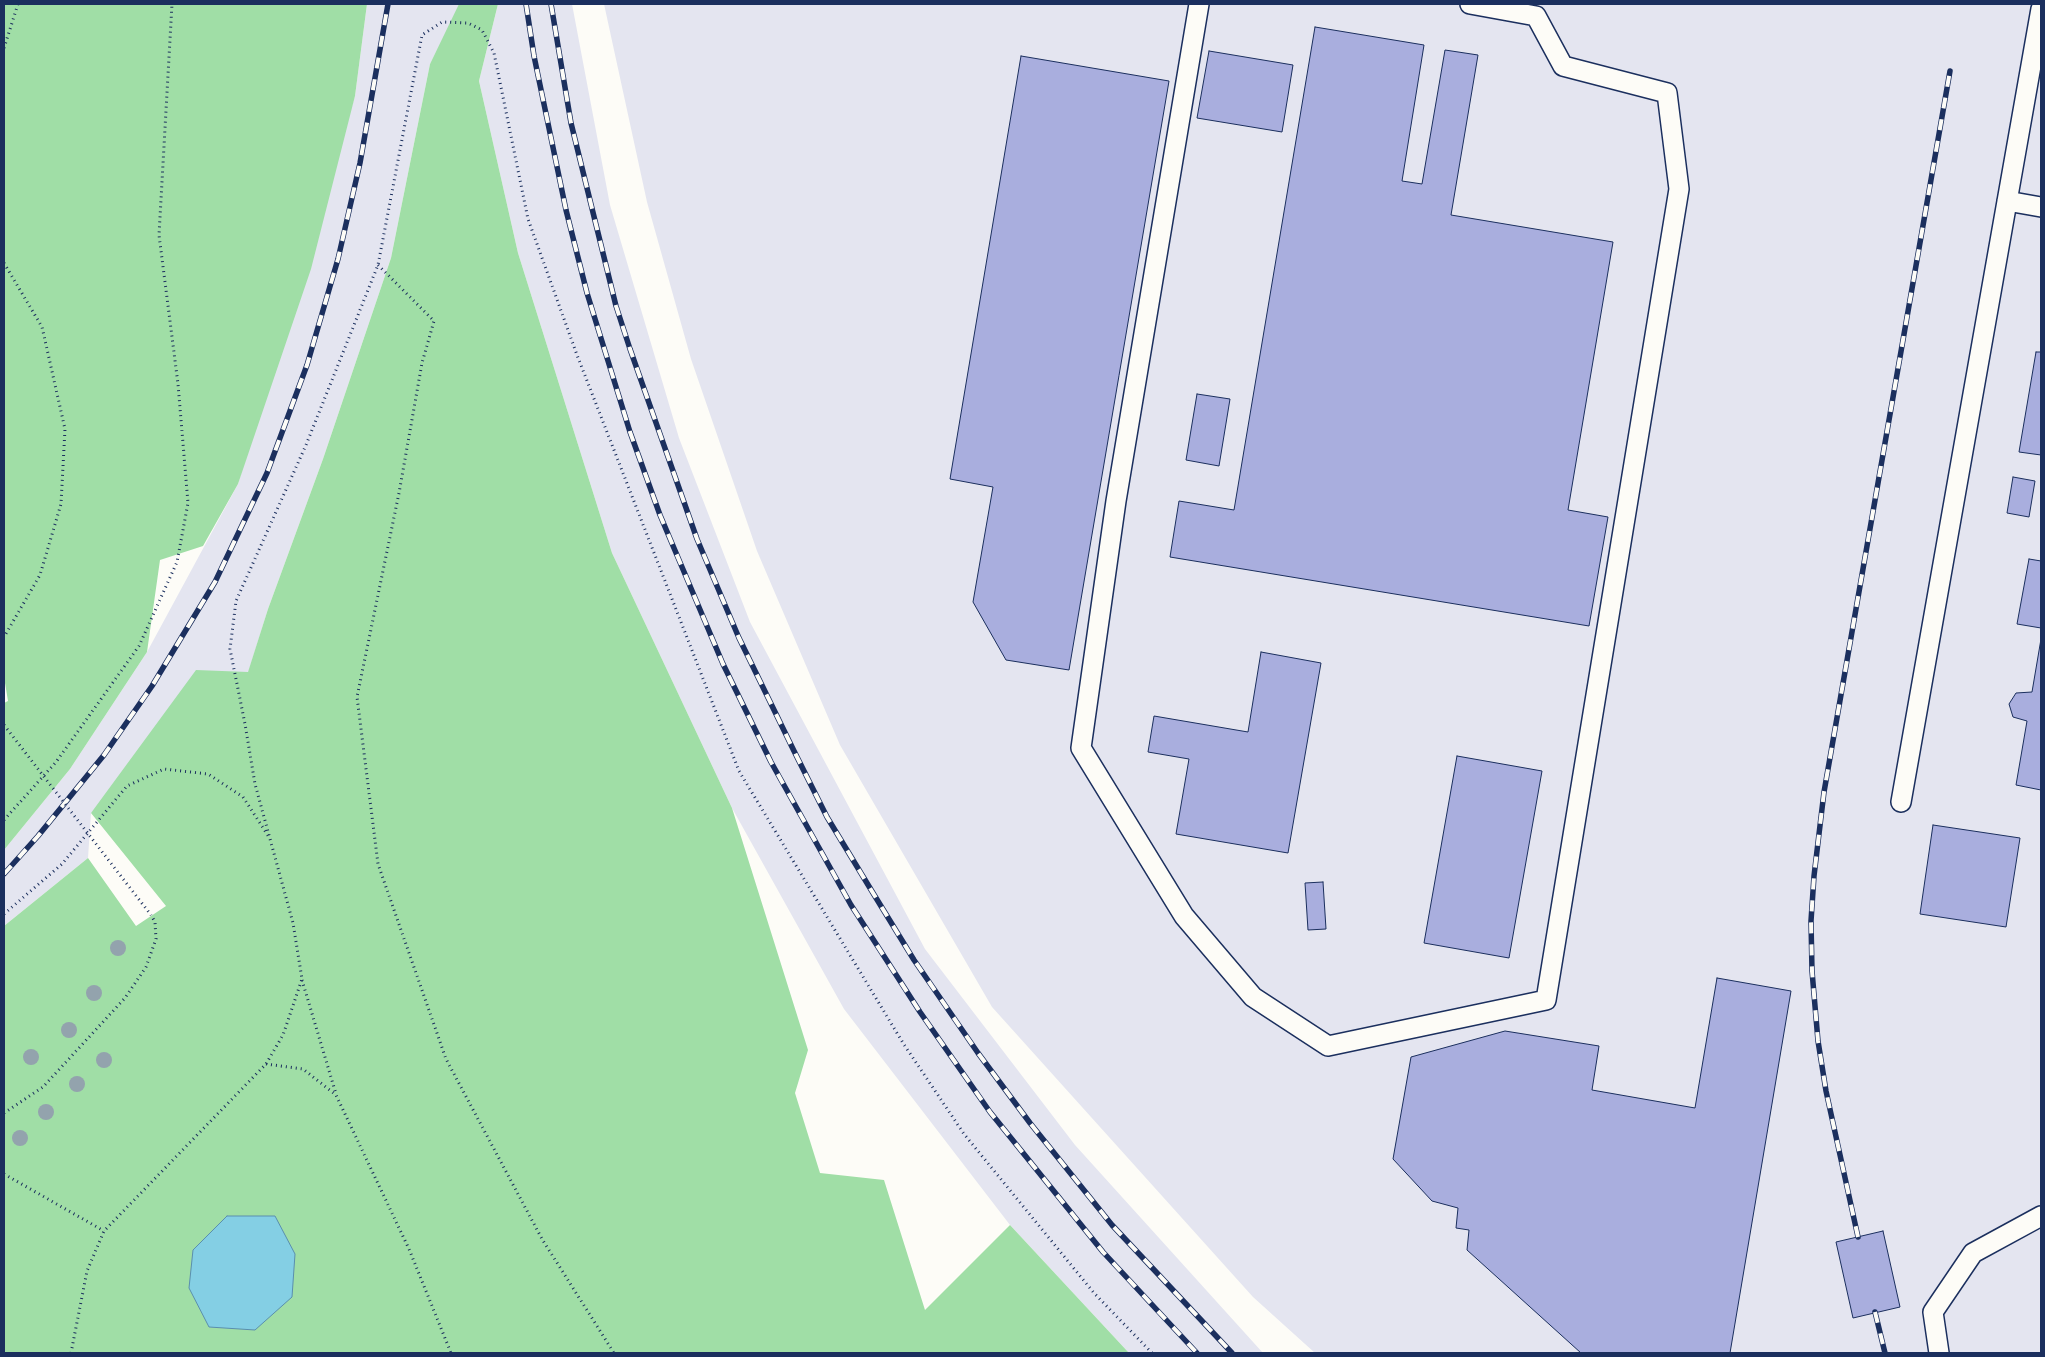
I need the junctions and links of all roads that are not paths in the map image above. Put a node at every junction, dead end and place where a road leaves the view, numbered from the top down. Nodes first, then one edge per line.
1 (1199, 4) edge
2 (1470, 4) edge
3 (2041, 9) edge
4 (2007, 201) junction
5 (2041, 206) edge
6 (1901, 802) dead end
7 (2041, 1216) edge
8 (1939, 1353) edge

1 - 2 lane
3 - 4 lane
4 - 5 lane
4 - 6 lane
7 - 8 lane

